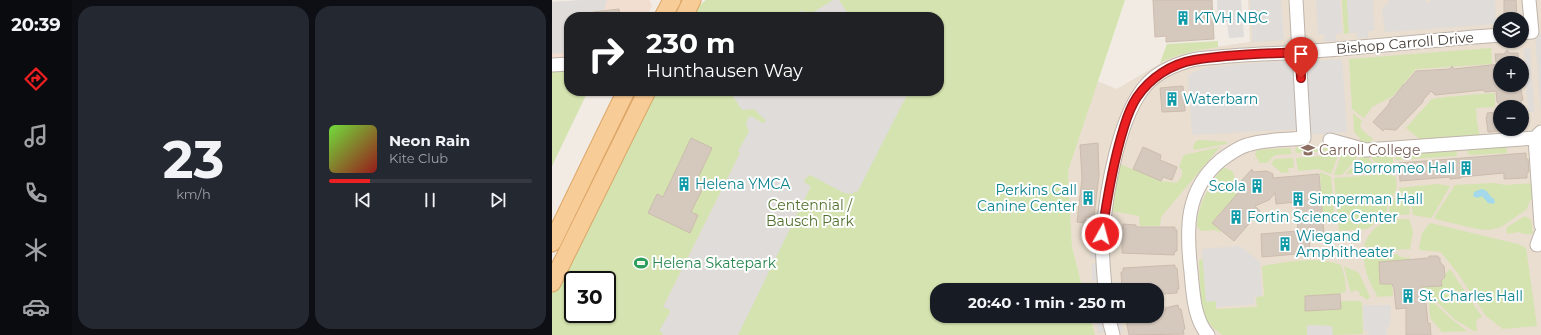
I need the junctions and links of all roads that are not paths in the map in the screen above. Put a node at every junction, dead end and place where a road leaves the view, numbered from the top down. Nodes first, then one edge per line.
1 (672, 0) edge
2 (692, 0) edge
3 (1296, 0) edge
4 (1529, 0) edge
5 (666, 12) edge
6 (686, 12) edge
7 (1528, 12) edge
8 (1493, 36) edge
9 (1300, 52) junction
10 (564, 64) edge
11 (552, 65) edge
12 (624, 96) edge
13 (645, 96) edge
14 (1538, 135) edge
15 (1330, 140) dead end
16 (1541, 225) edge
17 (552, 243) edge
18 (552, 283) edge
19 (1105, 283) edge
20 (1110, 323) edge
21 (1113, 335) edge
22 (1208, 335) edge

1 - 5 main road
2 - 6 main road
3 - 9 street
4 - 7 street
8 - 9 street, Bishop Carroll Drive
9 - 19 street, Bishop Carroll Drive
9 - 22 street
10 - 11 street
12 - 17 main road
13 - 18 main road
14 - 15 street
14 - 16 street
20 - 21 street

